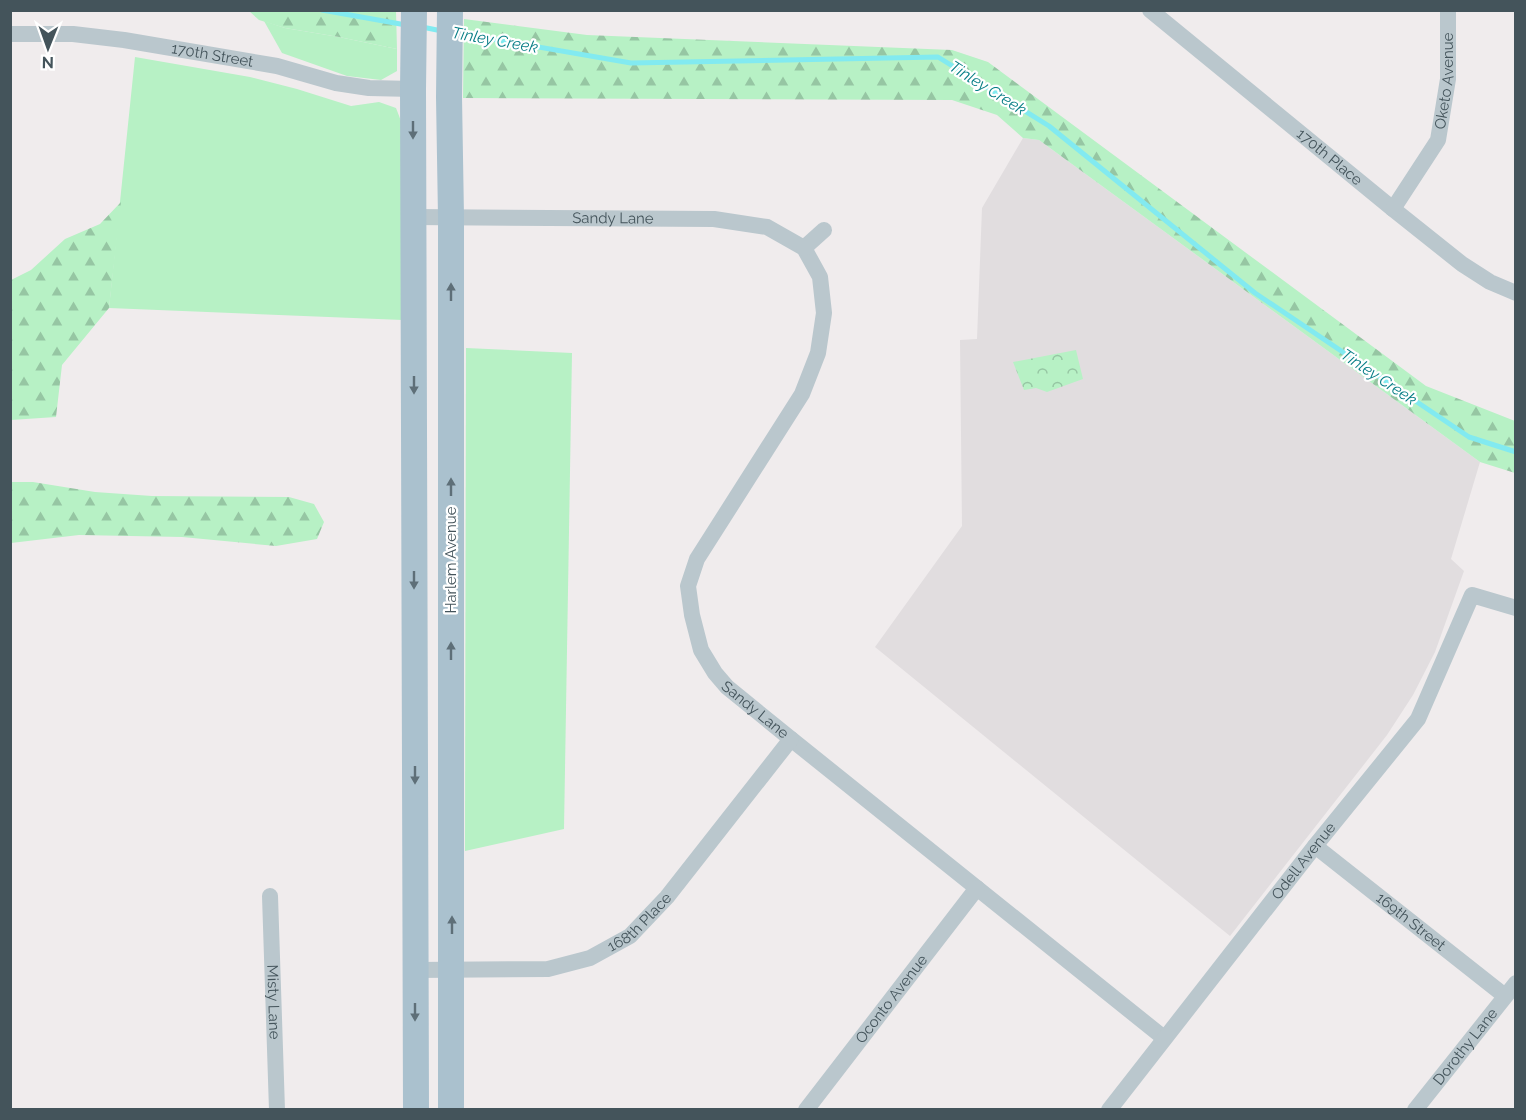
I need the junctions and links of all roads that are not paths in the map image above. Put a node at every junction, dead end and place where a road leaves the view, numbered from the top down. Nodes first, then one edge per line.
1 (1448, 10) edge
2 (414, 12) edge
3 (1159, 13) edge
4 (450, 15) edge
5 (10, 34) edge
6 (413, 88) junction
7 (1393, 209) junction
8 (413, 217) junction
9 (451, 217) junction
10 (824, 230) dead end
11 (804, 248) junction
12 (1515, 293) edge
13 (1515, 608) edge
14 (791, 740) junction
15 (1315, 846) junction
16 (977, 888) junction
17 (270, 896) dead end
18 (415, 970) junction
19 (452, 970) junction
20 (1510, 990) edge
21 (1164, 1038) junction
22 (277, 1110) edge
23 (416, 1110) edge
24 (451, 1110) edge
25 (806, 1110) edge
26 (1108, 1110) edge
27 (1415, 1110) edge

1 - 7 street, Oketo Avenue
2 - 6 main road
3 - 7 street, 170th Place
4 - 9 main road, Harlem Avenue
5 - 6 street, 170th Street
6 -> 8 main road
7 - 12 street, 170th Place
8 - 9 street, Sandy Lane
8 -> 18 main road
9 - 11 street, Sandy Lane
19 -> 9 main road, Harlem Avenue
10 - 11 street
11 - 14 street, Sandy Lane
13 - 15 street, Odell Avenue
14 - 16 street, Sandy Lane
14 - 19 street, 168th Place
15 - 20 street, 169th Street
15 - 21 street, Odell Avenue
16 - 21 street, Sandy Lane
16 - 25 street, Oconto Avenue
17 - 22 street, Misty Lane
18 - 19 street, 168th Place
18 -> 23 main road
19 - 24 main road, Harlem Avenue
20 - 27 street, Dorothy Lane
21 - 26 street, Odell Avenue

